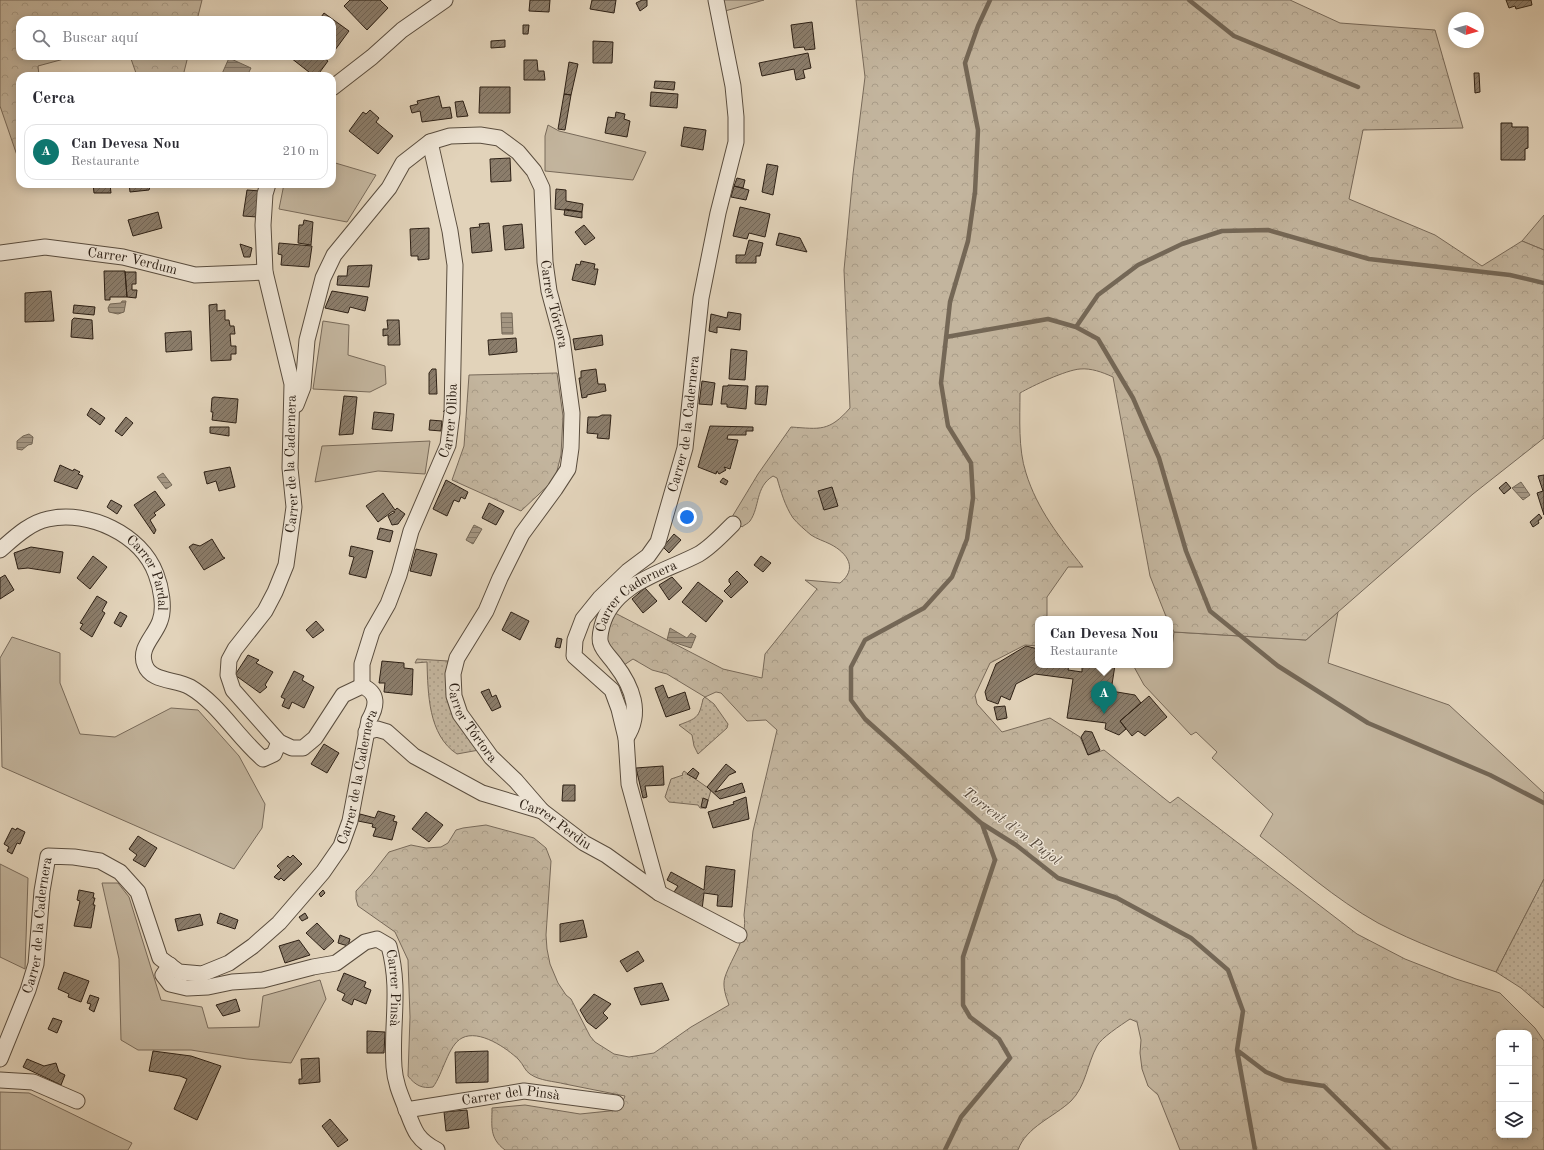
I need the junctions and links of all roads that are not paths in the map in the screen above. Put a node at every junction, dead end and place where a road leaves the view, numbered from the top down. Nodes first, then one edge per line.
1 (445, 0) edge
2 (716, 0) edge
3 (336, 85) edge
4 (430, 142) junction
5 (267, 188) edge
6 (0, 253) edge
7 (265, 272) junction
8 (292, 415) junction
9 (734, 524) dead end
10 (0, 550) edge
11 (362, 686) junction
12 (366, 732) junction
13 (626, 738) junction
14 (279, 742) junction
15 (542, 811) junction
16 (658, 893) junction
17 (739, 935) dead end
18 (170, 966) junction
19 (0, 1059) edge
20 (0, 1080) edge
21 (77, 1101) dead end
22 (616, 1103) dead end
23 (406, 1110) junction
24 (436, 1150) edge

1 - 3 street
2 - 13 street, Carrer de la Cadernera
4 - 8 street, Carrer Tórtora
4 - 11 street, Carrer Òliba
4 - 15 street, Carrer Tórtora
5 - 7 street, Carrer de la Cadernera
6 - 7 street, Carrer Verdum
7 - 8 street, Carrer de la Cadernera
8 - 14 street, Carrer de la Cadernera
9 - 13 street, Carrer Cadernera
10 - 14 street, Carrer Pardal
11 - 12 street, Carrer de la Cadernera
11 - 14 street
12 - 15 street, Carrer Perdiu
12 - 18 street, Carrer de la Cadernera
13 - 16 street, Carrer de la Cadernera
15 - 16 street, Carrer Perdiu
16 - 17 street, Carrer Perdiu
18 - 19 street, Carrer de la Cadernera
18 - 23 street, Carrer Pinsà
20 - 21 street
22 - 23 street, Carrer del Pinsà
23 - 24 street, Carrer Pinsà

